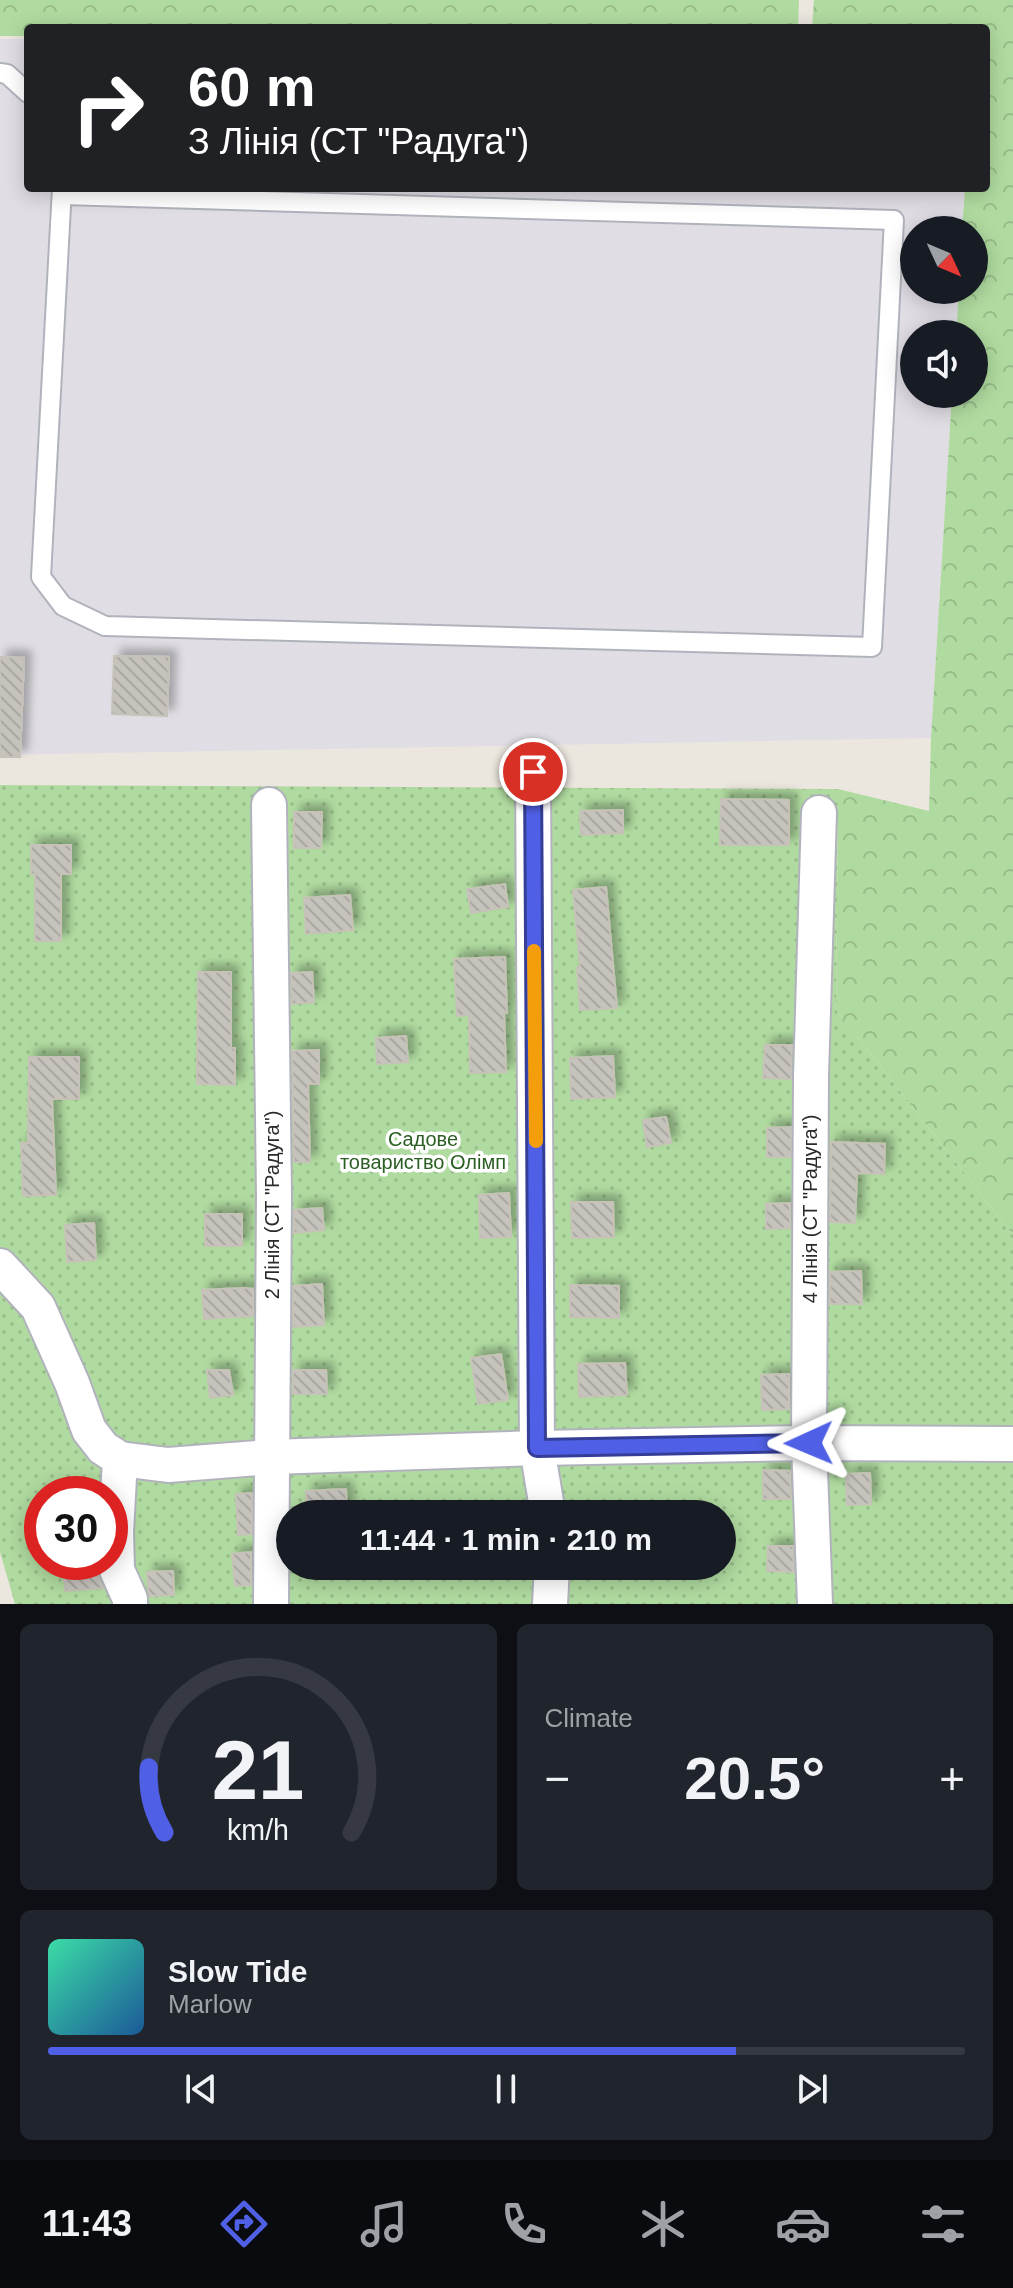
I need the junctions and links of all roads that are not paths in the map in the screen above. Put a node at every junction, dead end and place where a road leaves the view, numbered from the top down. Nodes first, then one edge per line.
1 (0, 73) edge
2 (24, 89) edge
3 (62, 192) edge
4 (533, 772) dead end
5 (269, 805) dead end
6 (819, 813) dead end
7 (0, 1266) edge
8 (809, 1443) junction
9 (1013, 1444) edge
10 (537, 1448) junction
11 (271, 1457) junction
12 (120, 1459) junction
13 (546, 1500) edge
14 (551, 1580) edge
15 (130, 1604) edge
16 (271, 1604) edge
17 (550, 1604) edge
18 (815, 1604) edge

1 - 2 lane
3 - 3 lane
4 - 10 street
5 - 11 street, 2 Лінія (СТ "Радуга")
6 - 8 street, 4 Лінія (СТ "Радуга")
7 - 12 street
8 - 9 street
8 - 10 street
8 - 18 street, 4 Лінія (СТ "Радуга")
10 - 11 street
10 - 13 street
11 - 12 street
11 - 16 street, 2 Лінія (СТ "Радуга")
12 - 15 street
14 - 17 street

